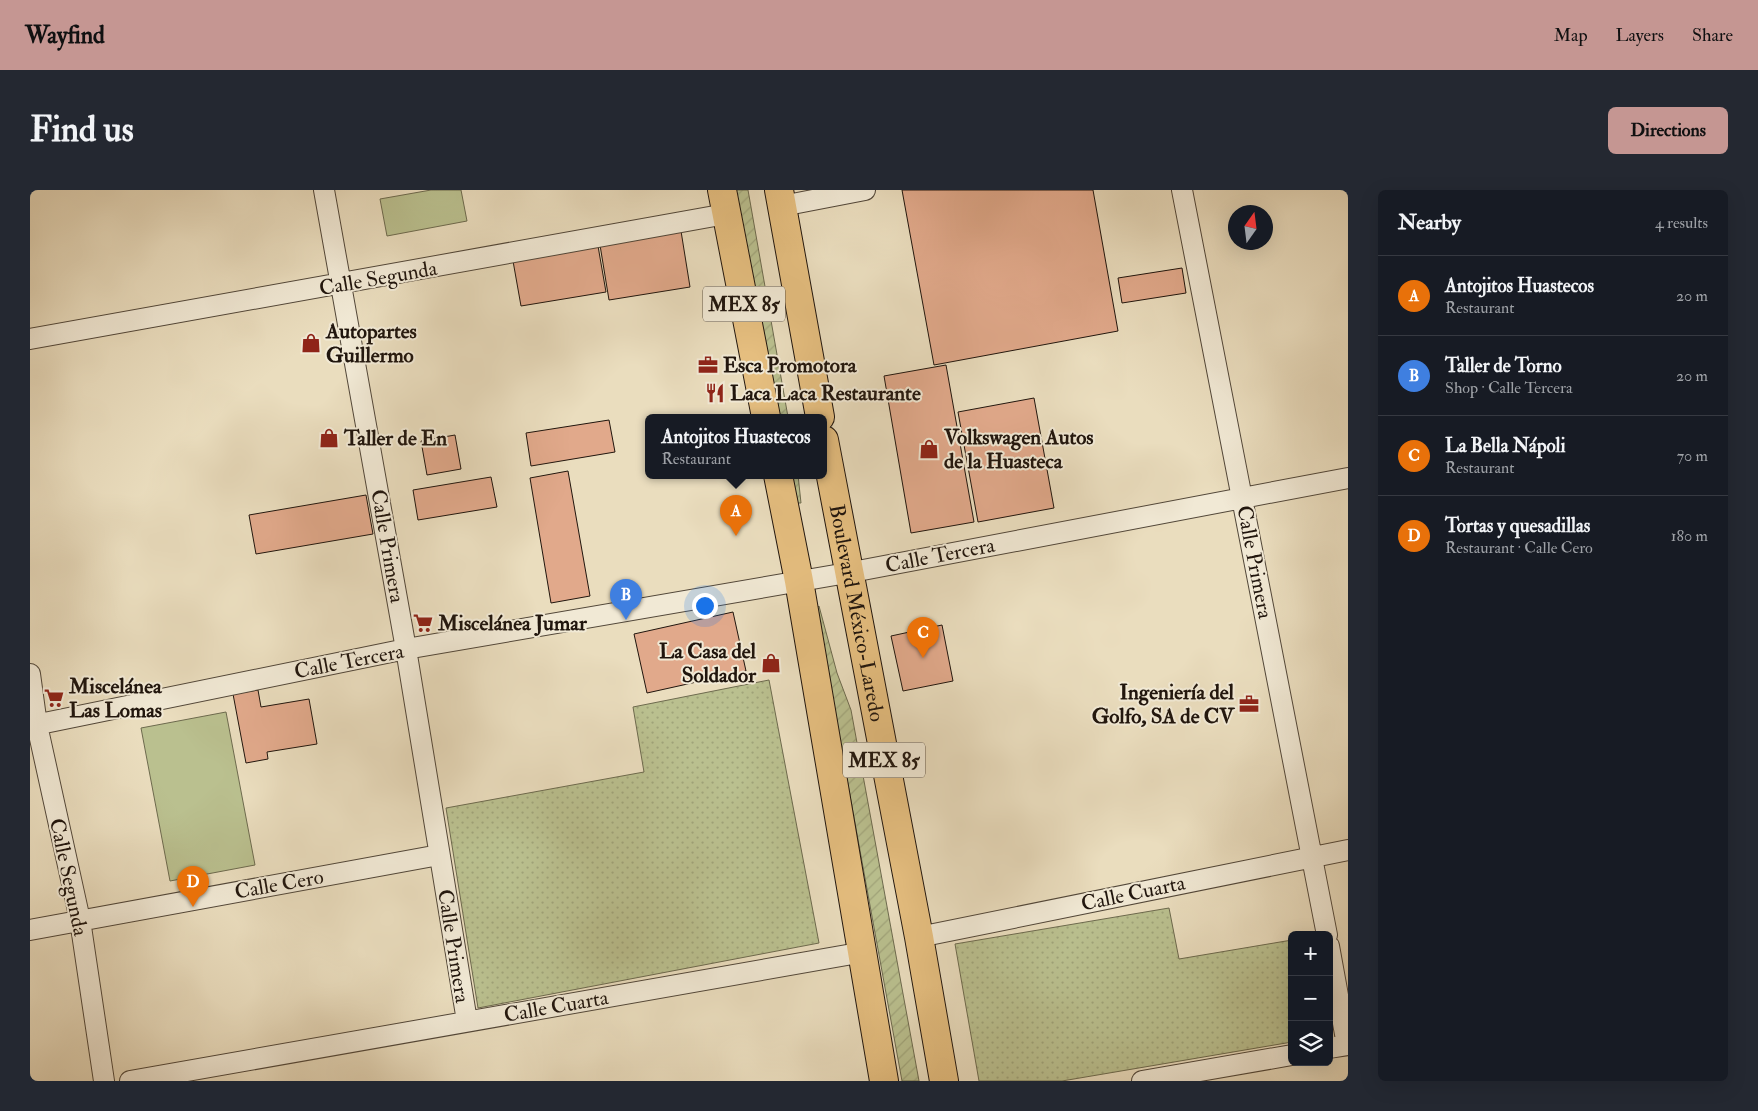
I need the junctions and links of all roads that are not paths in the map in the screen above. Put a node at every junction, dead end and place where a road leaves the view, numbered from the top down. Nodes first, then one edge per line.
1 (324, 190) edge
2 (865, 190) edge
3 (1182, 190) edge
4 (780, 198) edge
5 (724, 202) edge
6 (342, 284) junction
7 (30, 339) edge
8 (765, 414) edge
9 (819, 414) edge
10 (827, 457) edge
11 (1348, 478) edge
12 (779, 479) edge
13 (1242, 498) junction
14 (847, 573) junction
15 (799, 581) junction
16 (406, 649) junction
17 (30, 674) edge
18 (33, 725) edge
19 (1348, 850) edge
20 (439, 855) junction
21 (1313, 855) junction
22 (80, 920) junction
23 (30, 930) edge
24 (1326, 931) edge
25 (919, 937) junction
26 (864, 952) junction
27 (1333, 976) edge
28 (467, 1021) junction
29 (1341, 1046) edge
30 (1288, 1056) edge
31 (104, 1081) edge
32 (130, 1081) edge
33 (884, 1081) edge
34 (944, 1081) edge
35 (1142, 1081) edge

1 - 6 street, Calle Primera
2 - 4 street
3 - 13 street, Calle Primera
4 - 9 main road, MEX 85
5 - 6 street, Calle Segunda
5 - 8 main road, MEX 85
6 - 7 street, Calle Segunda
6 - 16 street, Calle Primera
10 - 14 main road, Boulevard México-Laredo / MEX 85
11 - 13 street, Calle Tercera
12 - 15 main road, MEX 85
13 - 14 street, Calle Tercera
13 - 21 street, Calle Primera
14 - 15 street, Calle Tercera
14 - 25 main road, Boulevard México-Laredo / MEX 85
15 - 16 street, Calle Tercera
15 - 26 main road, MEX 85
16 - 18 street, Calle Tercera
16 - 20 street, Calle Primera
17 - 18 street, Calle Segunda
18 - 22 street, Calle Segunda
19 - 21 street, Calle Cuarta
20 - 22 street, Calle Cero
20 - 28 street, Calle Primera
21 - 24 street, Calle Primera
21 - 25 street, Calle Cuarta
22 - 23 street, Calle Cero
22 - 31 street, Calle Segunda
25 - 34 main road, Boulevard México-Laredo / MEX 85
26 - 28 street, Calle Cuarta
26 - 33 main road, MEX 85
27 - 29 street
28 - 32 street, Calle Cuarta
30 - 35 street

